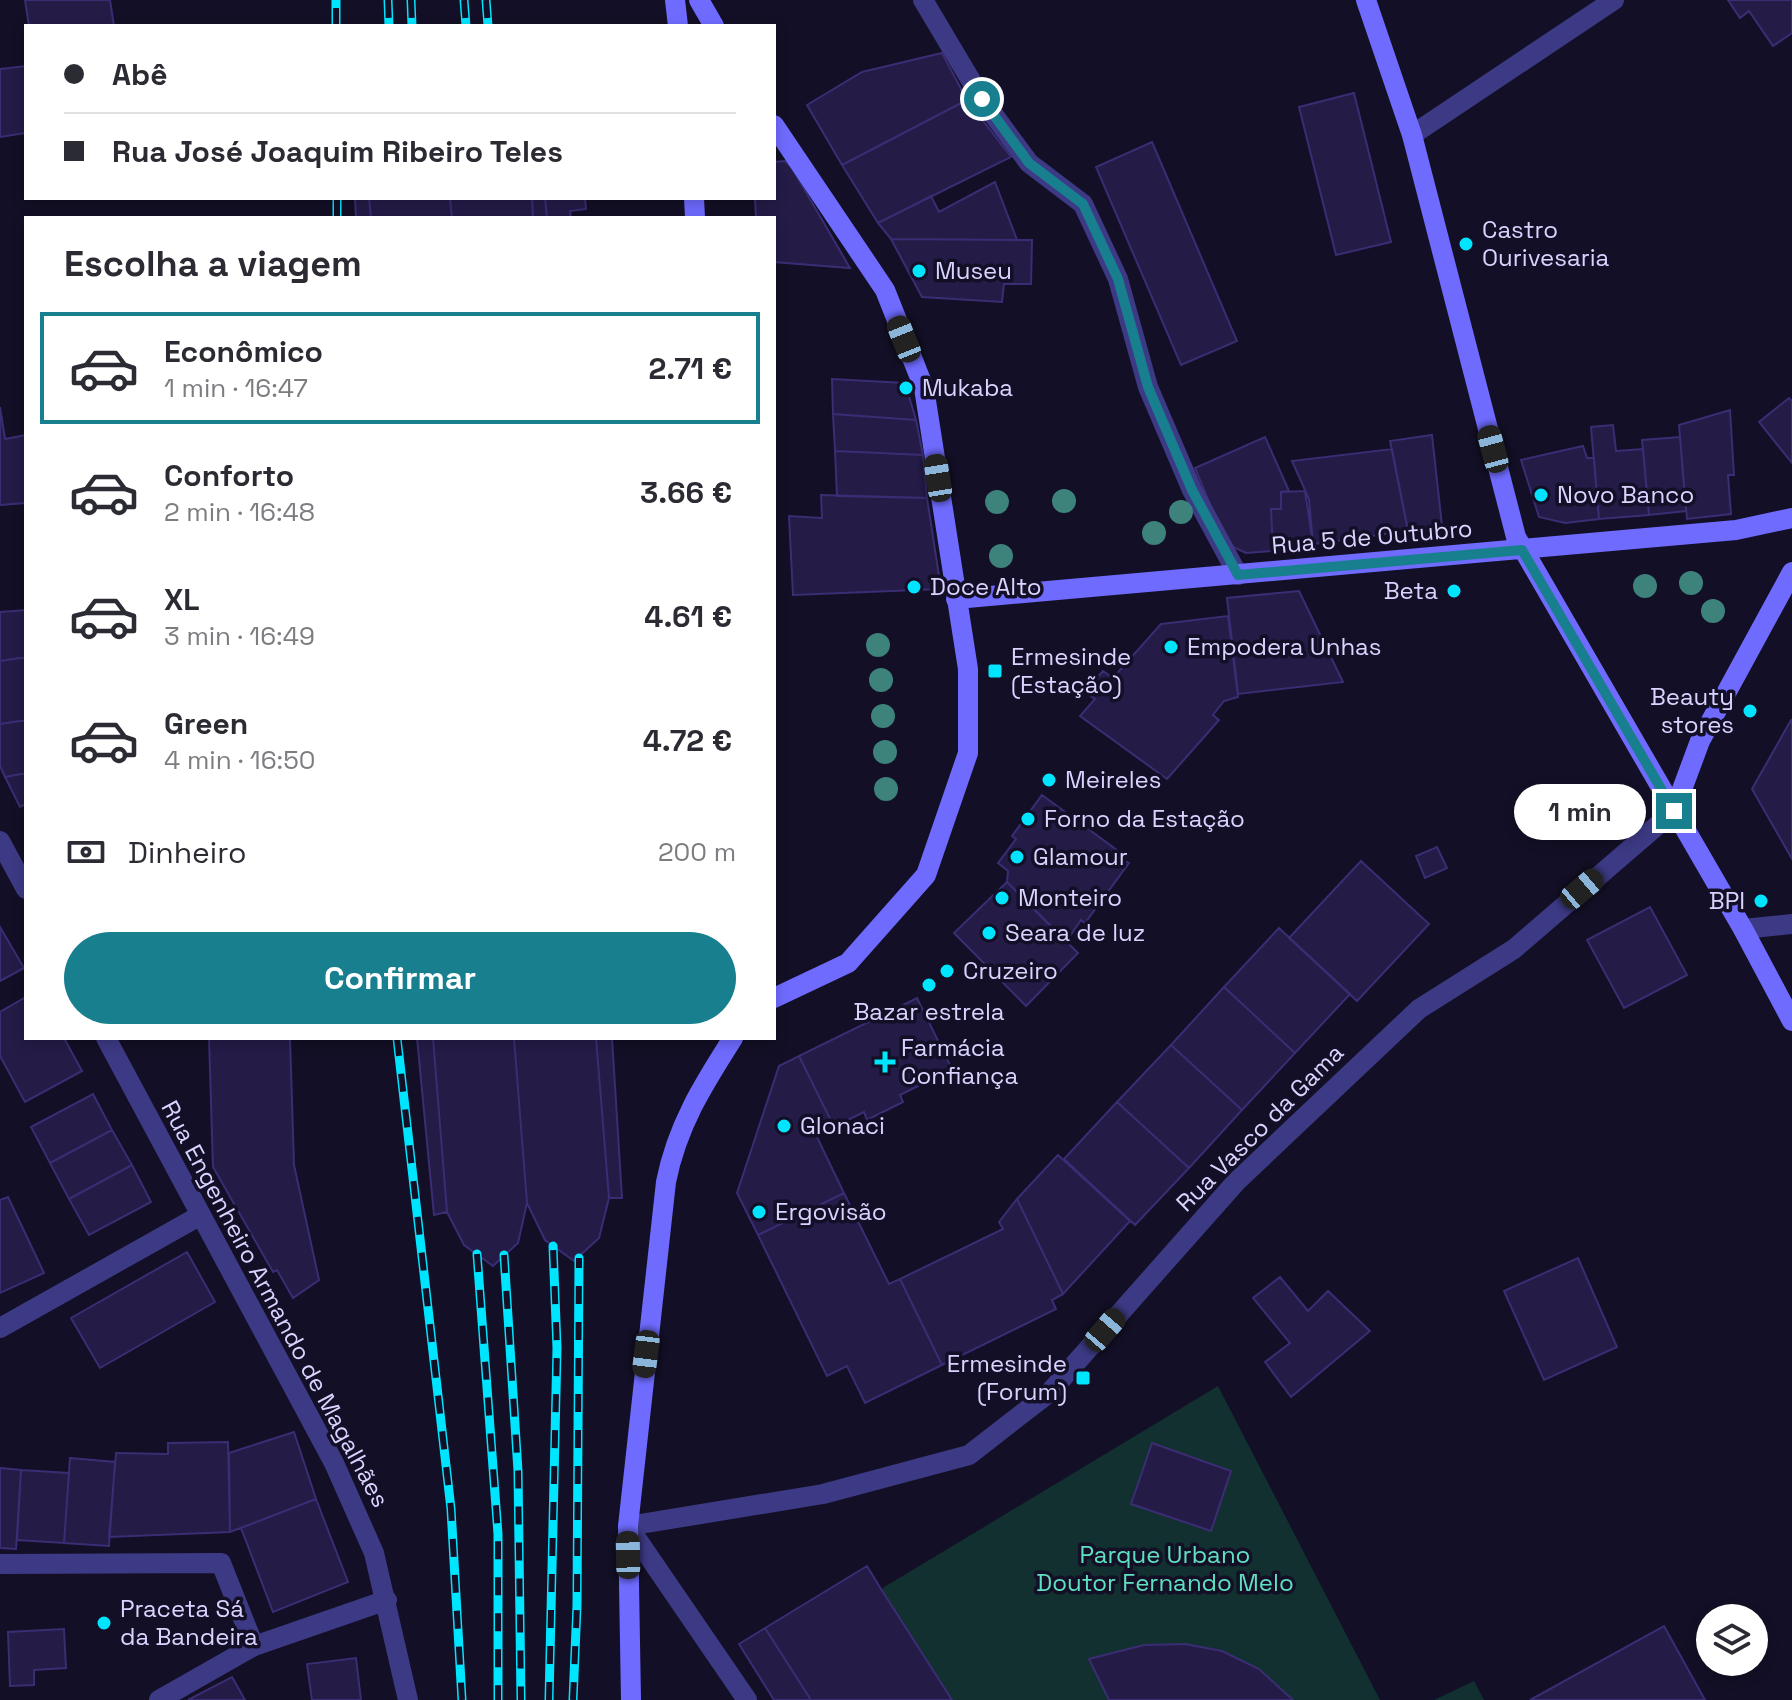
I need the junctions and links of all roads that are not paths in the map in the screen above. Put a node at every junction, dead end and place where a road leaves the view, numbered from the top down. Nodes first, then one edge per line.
1 (675, 0) edge
2 (699, 0) edge
3 (923, 0) edge
4 (1366, 0) edge
5 (1614, 0) edge
6 (678, 24) edge
7 (713, 24) edge
8 (776, 128) edge
9 (1412, 135) junction
10 (1792, 518) edge
11 (1522, 550) junction
12 (1792, 572) edge
13 (1238, 575) junction
14 (956, 599) junction
15 (1674, 811) junction
16 (0, 841) edge
17 (0, 877) edge
18 (24, 886) edge
19 (24, 888) edge
20 (1792, 924) edge
21 (1743, 929) junction
22 (776, 997) edge
23 (1792, 1021) edge
24 (107, 1040) edge
25 (732, 1040) edge
26 (201, 1215) junction
27 (0, 1328) edge
28 (628, 1526) junction
29 (0, 1564) edge
30 (387, 1600) junction
31 (254, 1646) junction
32 (159, 1700) edge
33 (408, 1700) edge
34 (631, 1700) edge
35 (747, 1700) edge

1 - 6 main road
2 - 7 main road
3 - 13 street
4 - 9 main road
5 - 9 street
8 - 14 main road
9 - 11 main road
10 - 11 main road, Rua 5 de Outubro
11 - 13 main road, Rua 5 de Outubro
11 - 15 main road
12 - 15 main road, Rua Vasco da Gama
13 - 14 main road, Rua 5 de Outubro
14 - 22 main road
15 - 21 main road
15 - 28 street, Rua Vasco da Gama
16 - 18 street
17 - 19 street
20 - 21 street
21 - 23 main road
24 - 26 street, Rua Engenheiro Armando de Magalhães
25 - 28 main road
26 - 27 street
26 - 30 street, Rua Engenheiro Armando de Magalhães
28 - 34 main road
28 - 35 street
29 - 31 street
30 - 31 street
30 - 33 street, Rua Engenheiro Armando de Magalhães
31 - 32 street

